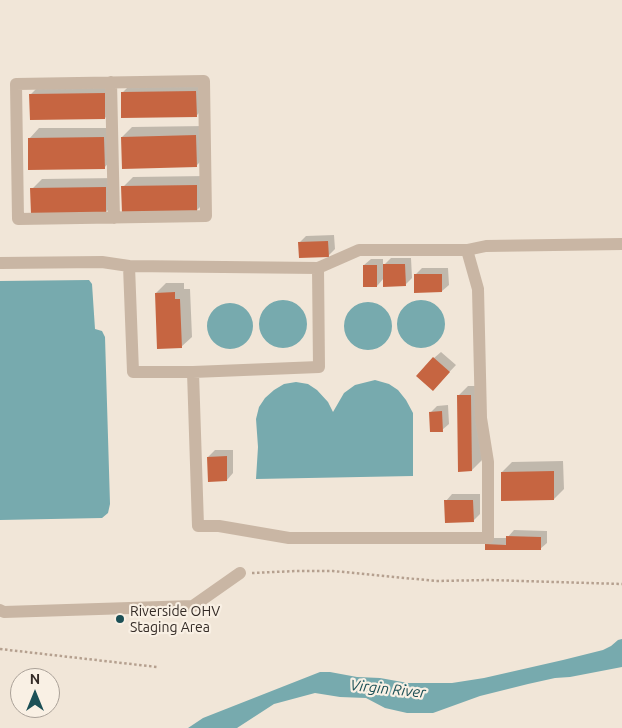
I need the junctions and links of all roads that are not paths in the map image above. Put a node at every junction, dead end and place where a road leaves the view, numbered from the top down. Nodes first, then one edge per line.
1 (111, 82) junction
2 (114, 218) junction
3 (622, 244) edge
4 (467, 250) junction
5 (0, 263) edge
6 (129, 266) junction
7 (318, 268) junction
8 (193, 372) junction
9 (240, 573) road end
10 (0, 610) edge

1 - 2 lane
1 - 2 lane
1 - 2 lane
3 - 4 lane
4 - 7 lane
4 - 8 lane
5 - 6 lane
6 - 7 lane
6 - 8 lane
7 - 8 lane
9 - 10 lane

